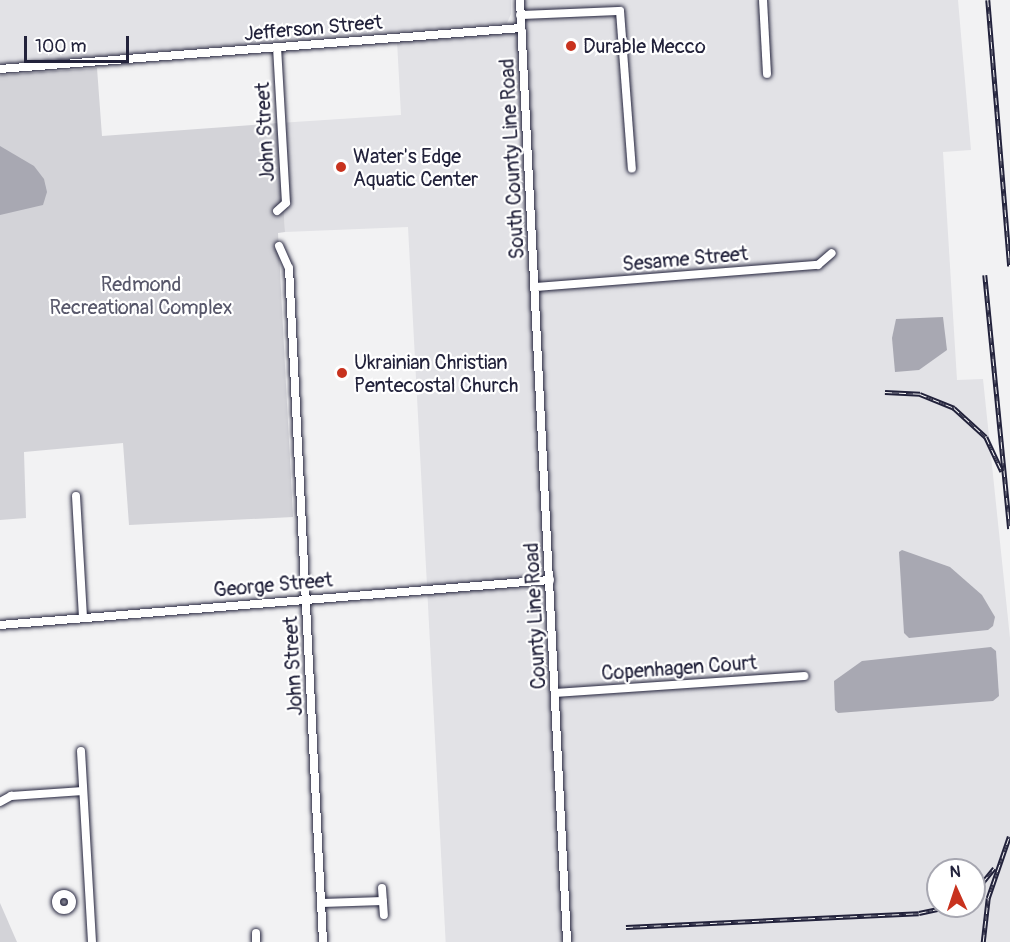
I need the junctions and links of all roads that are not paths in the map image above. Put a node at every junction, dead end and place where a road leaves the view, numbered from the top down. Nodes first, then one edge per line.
1 (520, 0) edge
2 (763, 0) edge
3 (520, 15) junction
4 (521, 28) junction
5 (277, 47) junction
6 (0, 69) edge
7 (767, 74) dead end
8 (632, 169) dead end
9 (277, 211) dead end
10 (279, 246) dead end
11 (832, 253) dead end
12 (536, 287) junction
13 (76, 496) dead end
14 (550, 580) junction
15 (306, 598) junction
16 (82, 618) junction
17 (0, 625) edge
18 (804, 676) dead end
19 (555, 693) junction
20 (81, 751) dead end
21 (83, 791) junction
22 (0, 802) edge
23 (382, 888) dead end
24 (89, 900) junction
25 (72, 901) dead end
26 (383, 901) junction
27 (322, 903) junction
28 (384, 915) dead end
29 (92, 942) edge
30 (323, 942) edge
31 (567, 942) edge

1 - 3 street
2 - 7 street
3 - 4 street
3 - 8 street
4 - 5 street, Jefferson Street
4 - 12 street, South County Line Road
5 - 6 street, Jefferson Street
5 - 9 street, John Street
10 - 15 street, John Street
11 - 12 street, Sesame Street
12 - 14 street, County Line Road
13 - 16 street
14 - 15 street, George Street
14 - 19 street, County Line Road
15 - 16 street, George Street
15 - 27 street, John Street
16 - 17 street, George Street
18 - 19 street, Copenhagen Court
19 - 31 street, County Line Road
20 - 21 street
21 - 22 street
21 - 24 street
23 - 26 street
24 - 25 street
24 - 29 street
26 - 27 street
26 - 28 street
27 - 30 street, John Street

